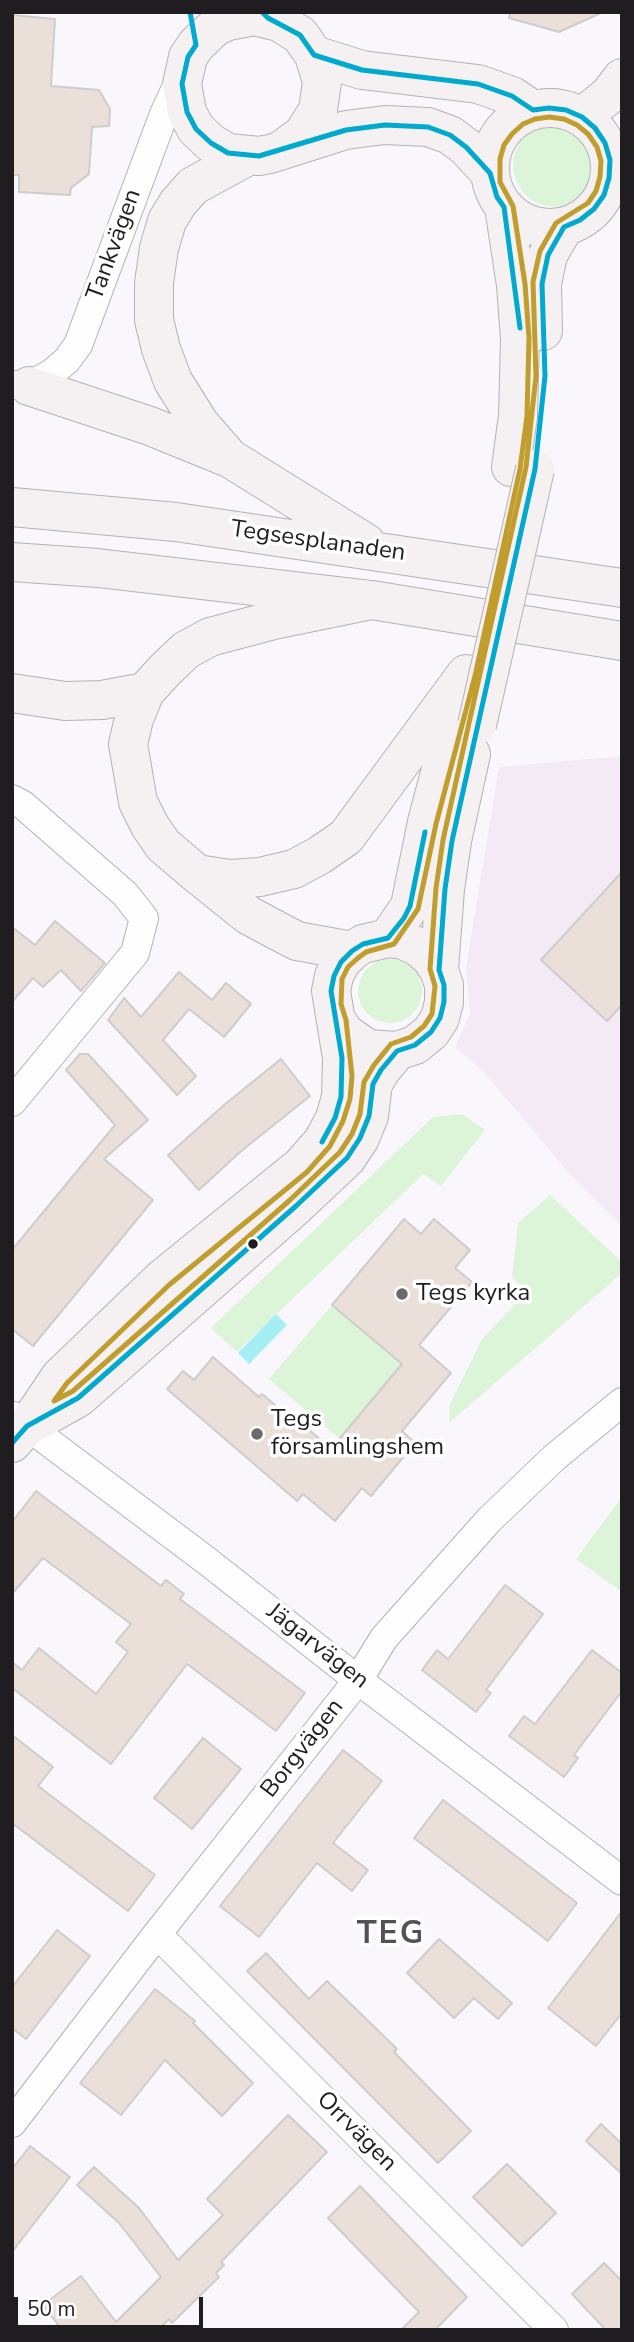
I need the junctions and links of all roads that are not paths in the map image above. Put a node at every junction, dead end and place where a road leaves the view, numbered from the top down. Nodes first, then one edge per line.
1 (265, 15) edge
2 (190, 43) edge
3 (314, 55) junction
4 (622, 78) edge
5 (533, 110) junction
6 (582, 117) junction
7 (264, 154) junction
8 (497, 190) junction
9 (564, 227) junction
10 (21, 385) edge
11 (231, 459) junction
12 (523, 468) junction
13 (12, 507) edge
14 (380, 551) junction
15 (12, 562) edge
16 (622, 589) edge
17 (372, 600) junction
18 (622, 641) edge
19 (12, 692) edge
20 (145, 692) junction
21 (455, 722) junction
22 (12, 799) edge
23 (197, 874) junction
24 (388, 938) junction
25 (352, 951) junction
26 (439, 970) junction
27 (337, 1021) junction
28 (397, 1051) junction
29 (12, 1102) edge
30 (622, 1402) edge
31 (17, 1428) edge
32 (358, 1680) junction
33 (622, 1881) edge
34 (157, 1934) junction
35 (12, 2123) edge
36 (554, 2330) edge

1 - 2 street
1 - 3 street
2 - 7 street
2 - 10 street, Tankvägen
3 - 5 street
3 - 7 street
4 - 6 street
5 - 6 street
5 - 8 street
6 - 9 street
7 - 8 street
7 - 11 street
8 - 9 street
8 - 12 street
9 - 12 street
10 - 11 street
11 - 14 street
12 - 21 street, bridge
12 - 21 street
13 - 14 street, Tegsesplanaden
14 - 16 street, Tegsesplanaden
15 - 17 street, Tegsesplanaden
17 - 18 street, Tegsesplanaden
17 - 20 street
19 - 20 street
20 - 23 street
21 - 23 street
21 - 24 street
21 - 26 street
22 - 29 street
23 - 25 street
24 - 25 street
24 - 26 street
25 - 27 street
26 - 28 street
27 - 28 street
27 - 31 street
28 - 31 street
30 - 32 street, Borgvägen
31 - 32 street, Jägarvägen
32 - 33 street, Jägarvägen
32 - 34 street, Borgvägen
34 - 35 street, Borgvägen
34 - 36 street, Orrvägen

